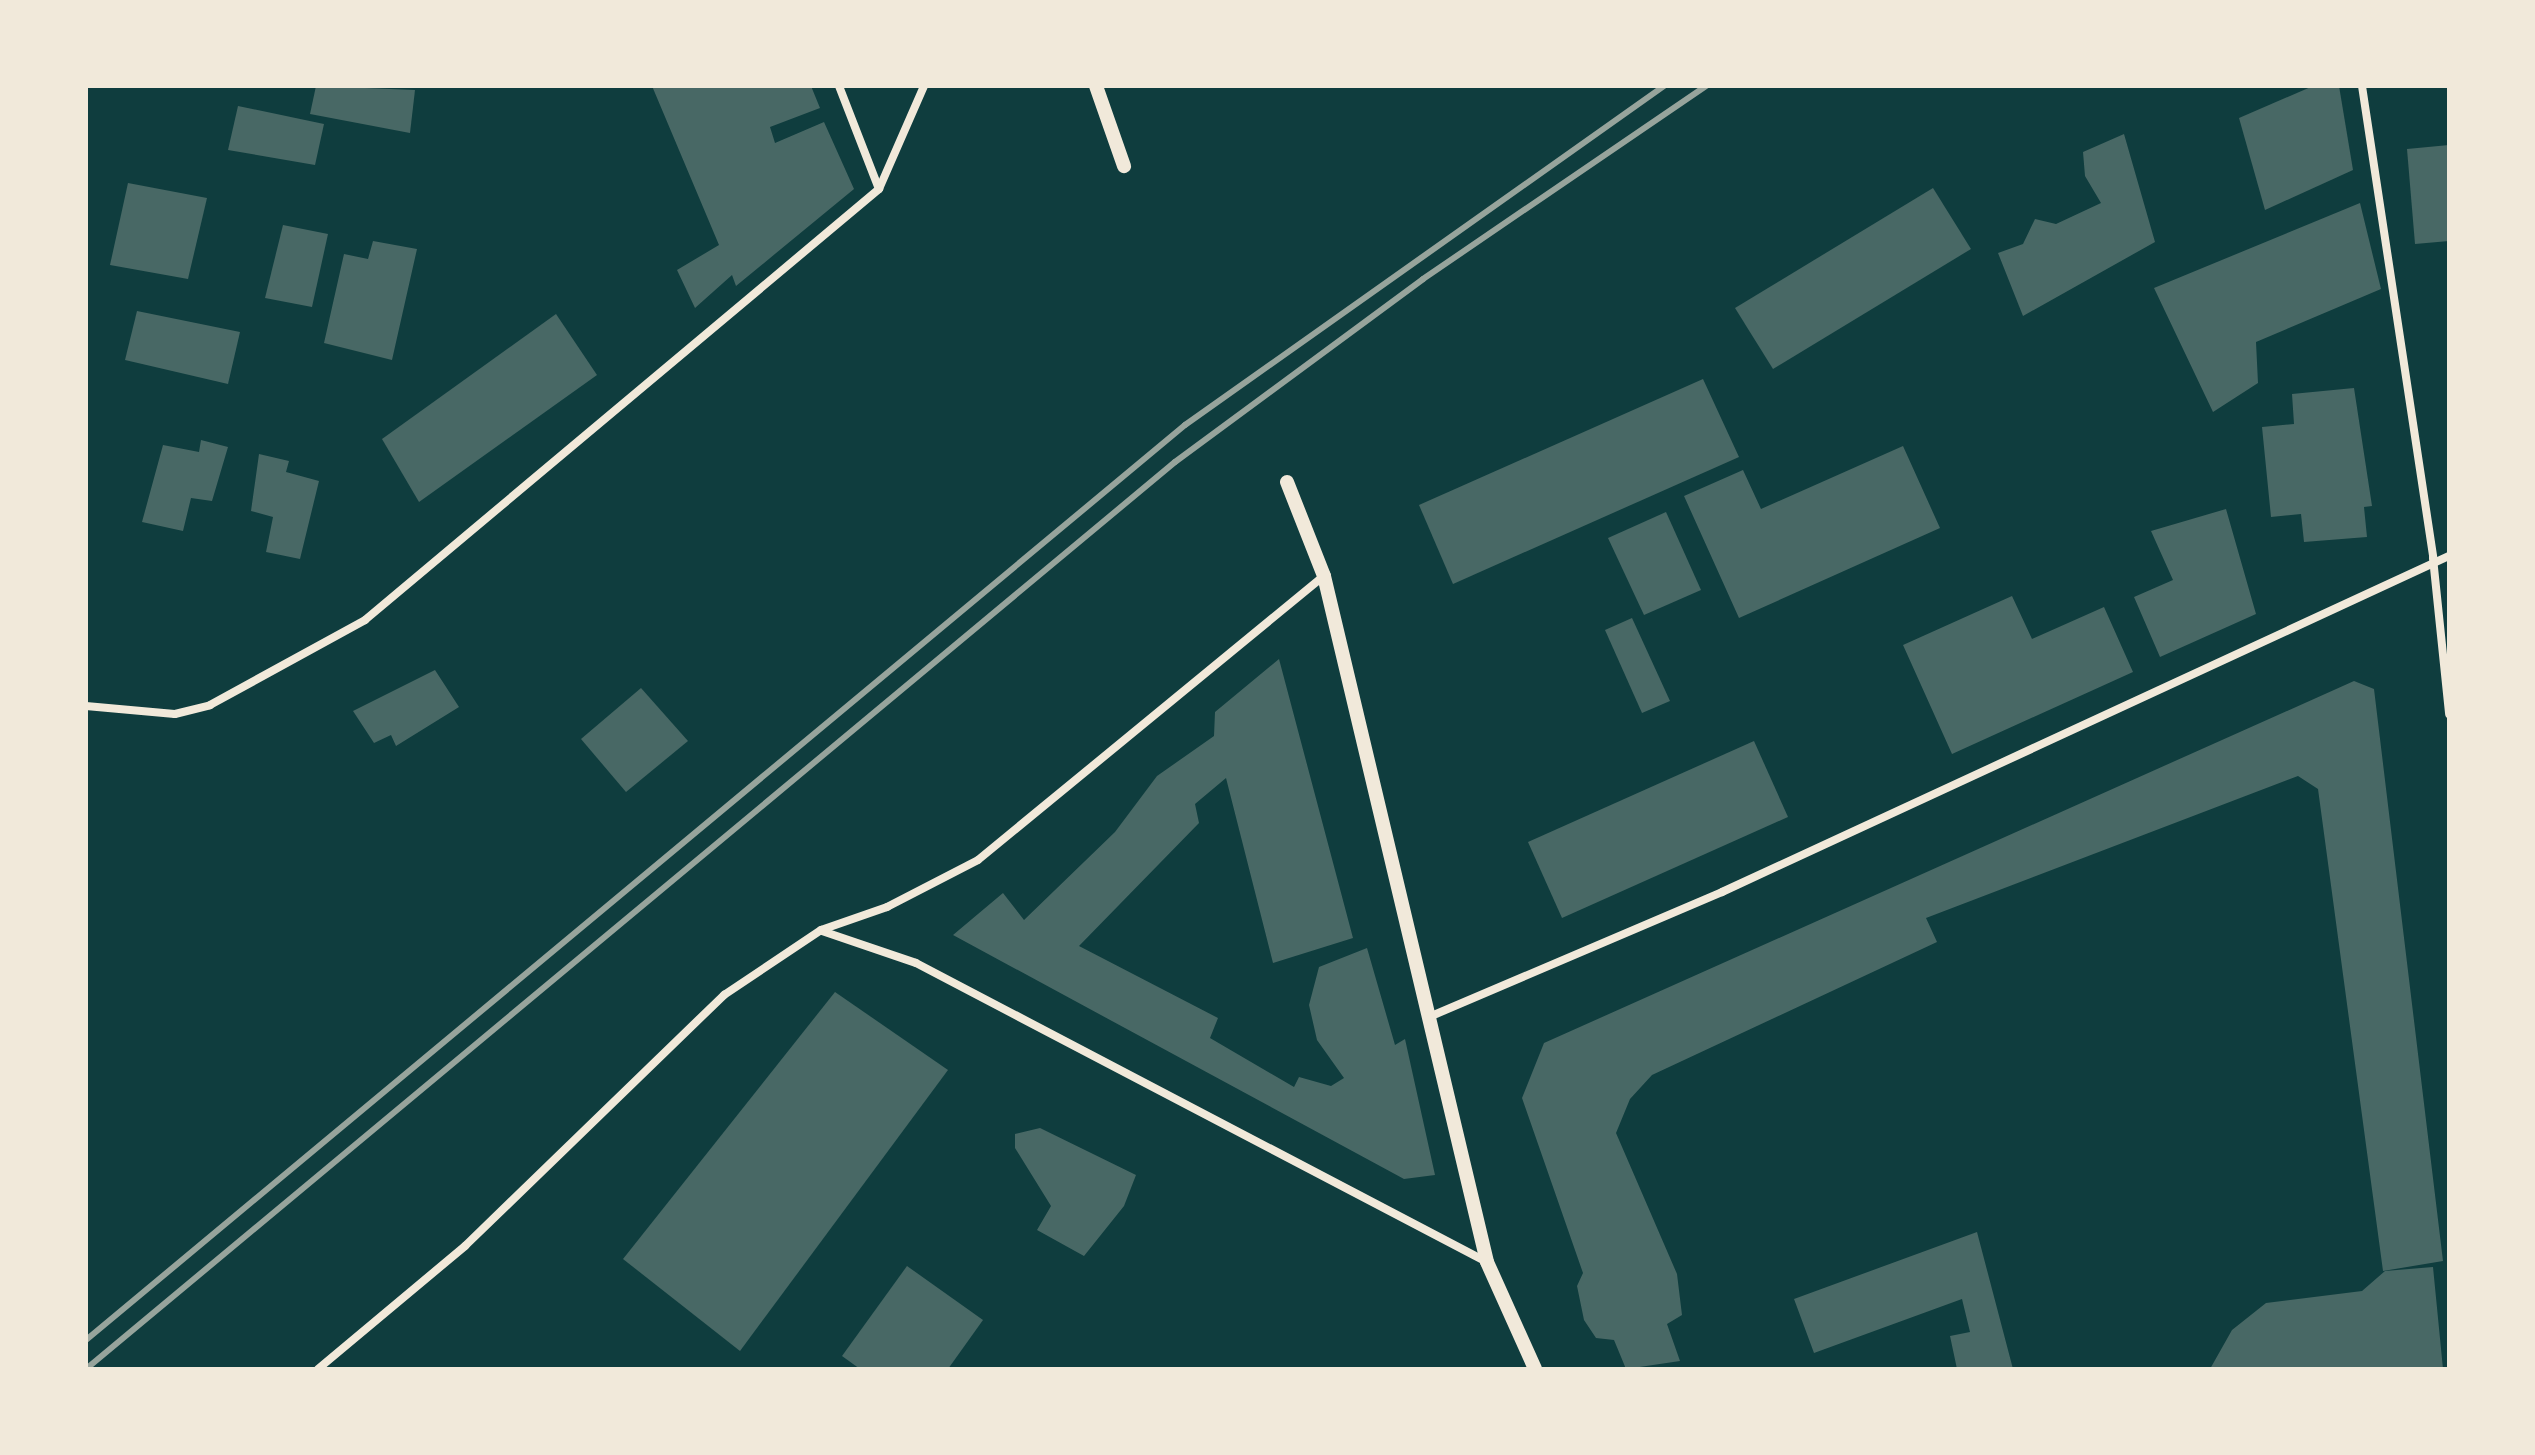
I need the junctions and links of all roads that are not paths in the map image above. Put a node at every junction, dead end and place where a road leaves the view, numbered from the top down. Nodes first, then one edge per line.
1 (839, 86) edge
2 (924, 86) edge
3 (1096, 86) edge
4 (2362, 86) edge
5 (1124, 166) dead end
6 (879, 189) junction
7 (1287, 482) dead end
8 (2449, 556) edge
9 (2433, 558) junction
10 (1324, 576) junction
11 (86, 706) edge
12 (2449, 714) edge
13 (821, 930) junction
14 (1429, 1017) junction
15 (1487, 1262) junction
16 (318, 1369) edge
17 (1535, 1369) edge

1 - 6 street
2 - 6 street
3 - 5 street
4 - 9 street
6 - 11 street
7 - 10 street
8 - 9 street
9 - 12 street
9 - 14 street
10 - 13 street
10 - 14 street
13 - 15 street
13 - 16 street
14 - 15 street
15 - 17 street

